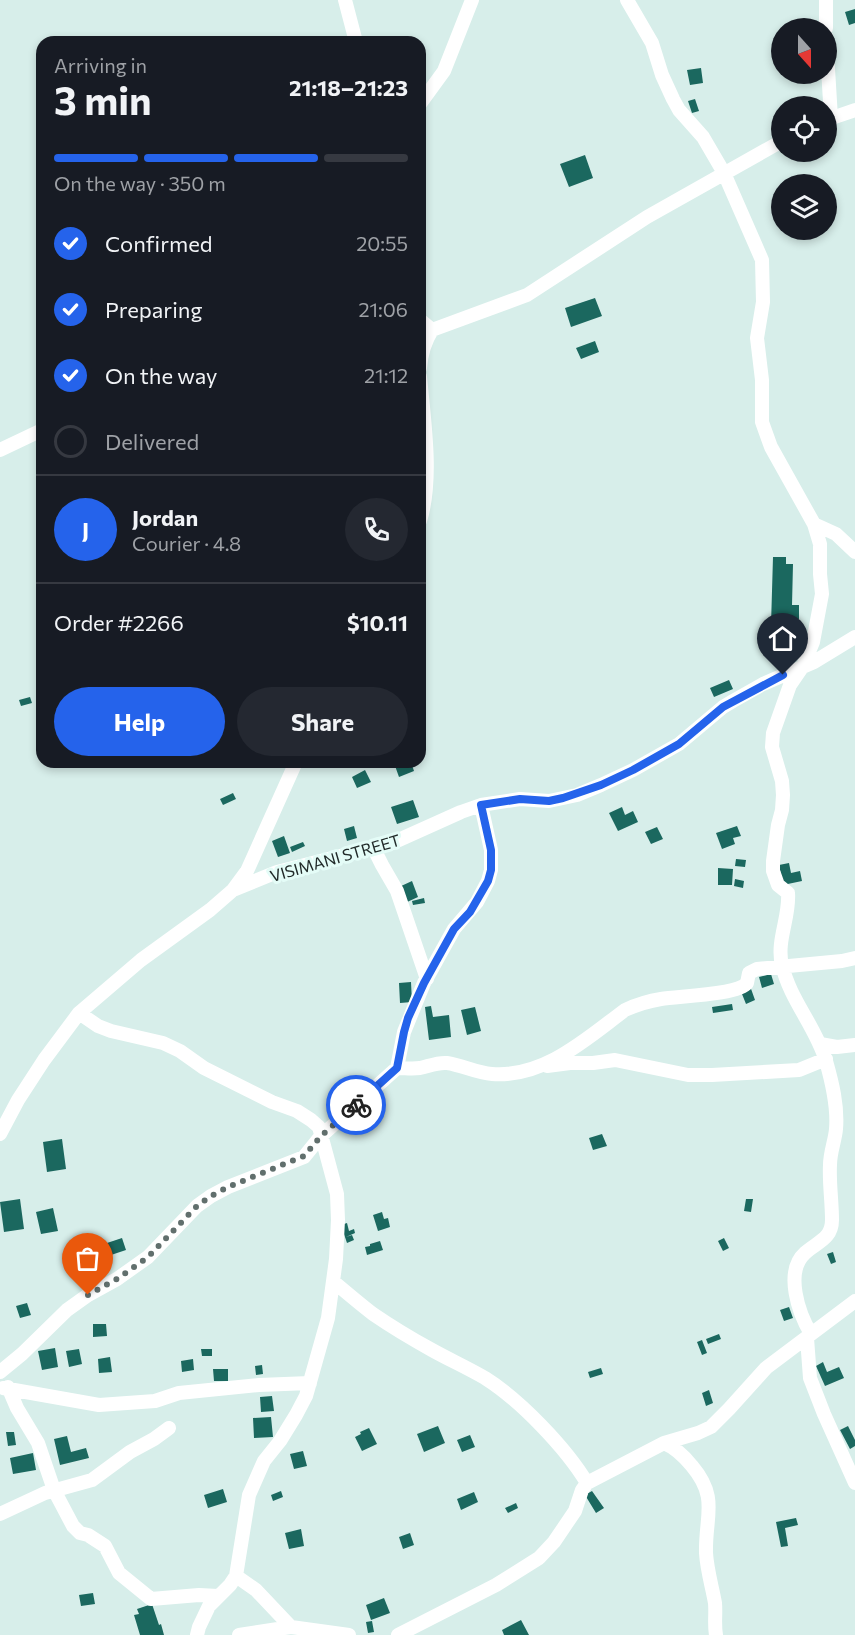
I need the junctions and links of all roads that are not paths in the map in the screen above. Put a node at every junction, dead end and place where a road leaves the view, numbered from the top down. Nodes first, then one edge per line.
1 (345, 0) edge
2 (472, 0) edge
3 (627, 0) edge
4 (826, 0) edge
5 (826, 18) edge
6 (354, 36) edge
7 (426, 96) edge
8 (855, 110) edge
9 (837, 116) edge
10 (771, 147) edge
11 (724, 173) junction
12 (426, 325) edge
13 (432, 330) junction
14 (426, 343) edge
15 (36, 433) edge
16 (0, 450) edge
17 (814, 524) junction
18 (855, 552) edge
19 (855, 637) edge
20 (803, 666) junction
21 (293, 768) edge
22 (481, 805) junction
23 (374, 849) junction
24 (233, 890) junction
25 (855, 958) edge
26 (782, 966) junction
27 (427, 979) junction
28 (79, 1013) junction
29 (820, 1044) junction
30 (855, 1045) edge
31 (826, 1059) junction
32 (541, 1067) junction
33 (397, 1068) junction
34 (0, 1134) edge
35 (321, 1136) junction
36 (334, 1282) junction
37 (855, 1301) edge
38 (809, 1336) junction
39 (0, 1372) edge
40 (310, 1383) junction
41 (4, 1388) edge
42 (169, 1428) dead end
43 (664, 1443) junction
44 (587, 1483) junction
45 (855, 1483) edge
46 (54, 1490) junction
47 (0, 1514) edge
48 (236, 1575) junction
49 (218, 1596) junction
50 (291, 1628) junction
51 (198, 1635) edge
52 (239, 1635) edge
53 (349, 1635) edge
54 (398, 1635) edge
55 (716, 1635) edge

1 - 6 street
2 - 7 street
3 - 11 street
4 - 5 street
8 - 9 street
10 - 11 street
11 - 13 street
11 - 17 street
12 - 13 street
13 - 14 street
15 - 16 street
17 - 18 street
17 - 20 street
19 - 20 street, VISIMANI STREET
20 - 22 street, VISIMANI STREET
20 - 26 street
21 - 24 street
22 - 23 street, VISIMANI STREET
22 - 27 street
23 - 24 street, VISIMANI STREET
23 - 27 street
24 - 28 street
25 - 26 street
26 - 29 street
26 - 32 street
27 - 33 street
28 - 34 street
28 - 35 street
29 - 30 street
29 - 31 street
31 - 32 street
31 - 38 street
32 - 33 street
33 - 35 street
35 - 36 street
35 - 39 street
36 - 40 street
36 - 44 street
37 - 38 street
38 - 43 street
38 - 45 street
40 - 41 street
40 - 48 street
41 - 46 street
42 - 46 street
43 - 44 street
43 - 55 street
44 - 54 street
46 - 47 street
46 - 49 street
48 - 49 street
48 - 50 street
49 - 51 street
50 - 52 street
50 - 53 street

